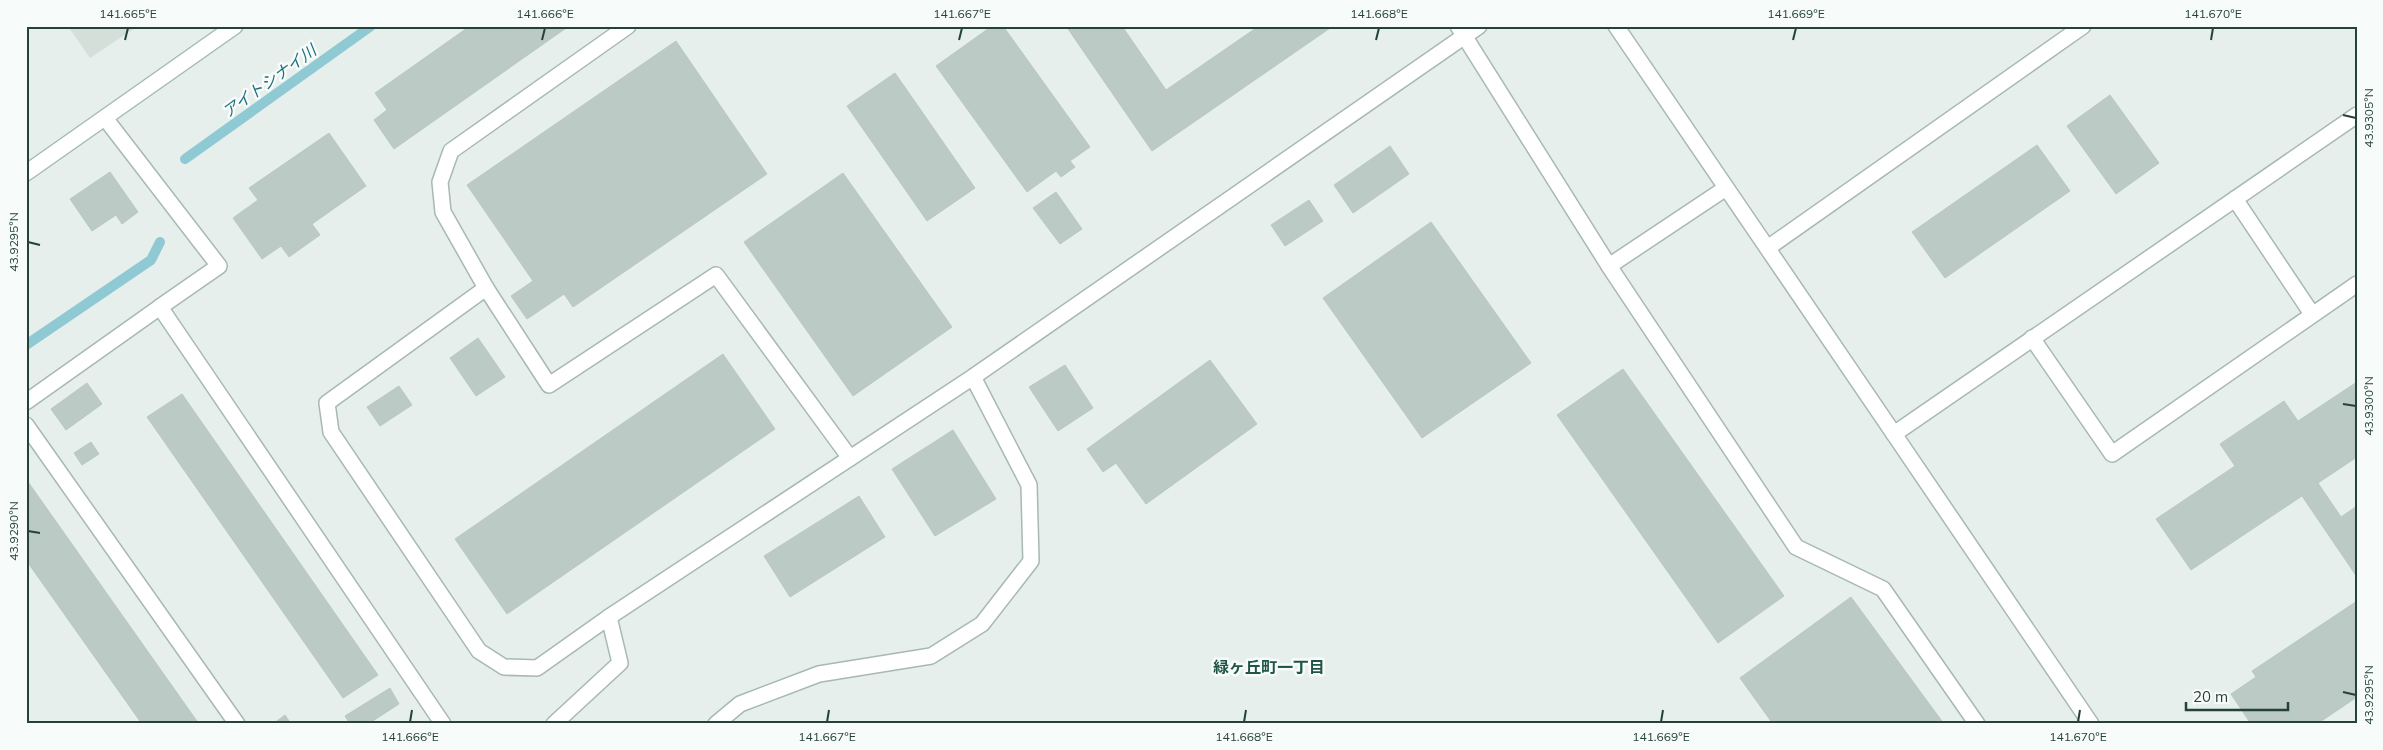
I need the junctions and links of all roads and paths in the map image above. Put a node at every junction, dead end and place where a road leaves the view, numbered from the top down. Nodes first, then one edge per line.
1 (235, 26) edge
2 (628, 26) edge
3 (1479, 26) edge
4 (1616, 26) edge
5 (2083, 26) edge
6 (1461, 32) edge
7 (2357, 115) edge
8 (105, 118) junction
9 (26, 173) edge
10 (1726, 188) junction
11 (2235, 199) junction
12 (1769, 247) junction
13 (1609, 266) junction
14 (2357, 284) edge
15 (486, 288) junction
16 (160, 307) junction
17 (2312, 314) junction
18 (2032, 338) junction
19 (973, 377) junction
20 (26, 402) edge
21 (26, 425) edge
22 (1894, 434) junction
23 (850, 458) junction
24 (609, 617) junction
25 (237, 724) edge
26 (443, 724) edge
27 (554, 724) edge
28 (716, 724) edge
29 (1977, 724) edge
30 (2091, 724) edge

1 - 8 street
2 - 15 street
3 - 6 street
4 - 10 street
5 - 12 street
6 - 13 street
6 - 19 street
7 - 11 street
8 - 9 street
8 - 16 street
10 - 12 street
10 - 13 street
11 - 17 street
11 - 18 street
12 - 22 street
13 - 29 street
14 - 17 street
15 - 23 street
15 - 24 street
16 - 20 street
16 - 26 street
17 - 18 street
18 - 22 street
19 - 23 street
19 - 28 street
21 - 25 street
22 - 30 street
23 - 24 street
24 - 27 street

